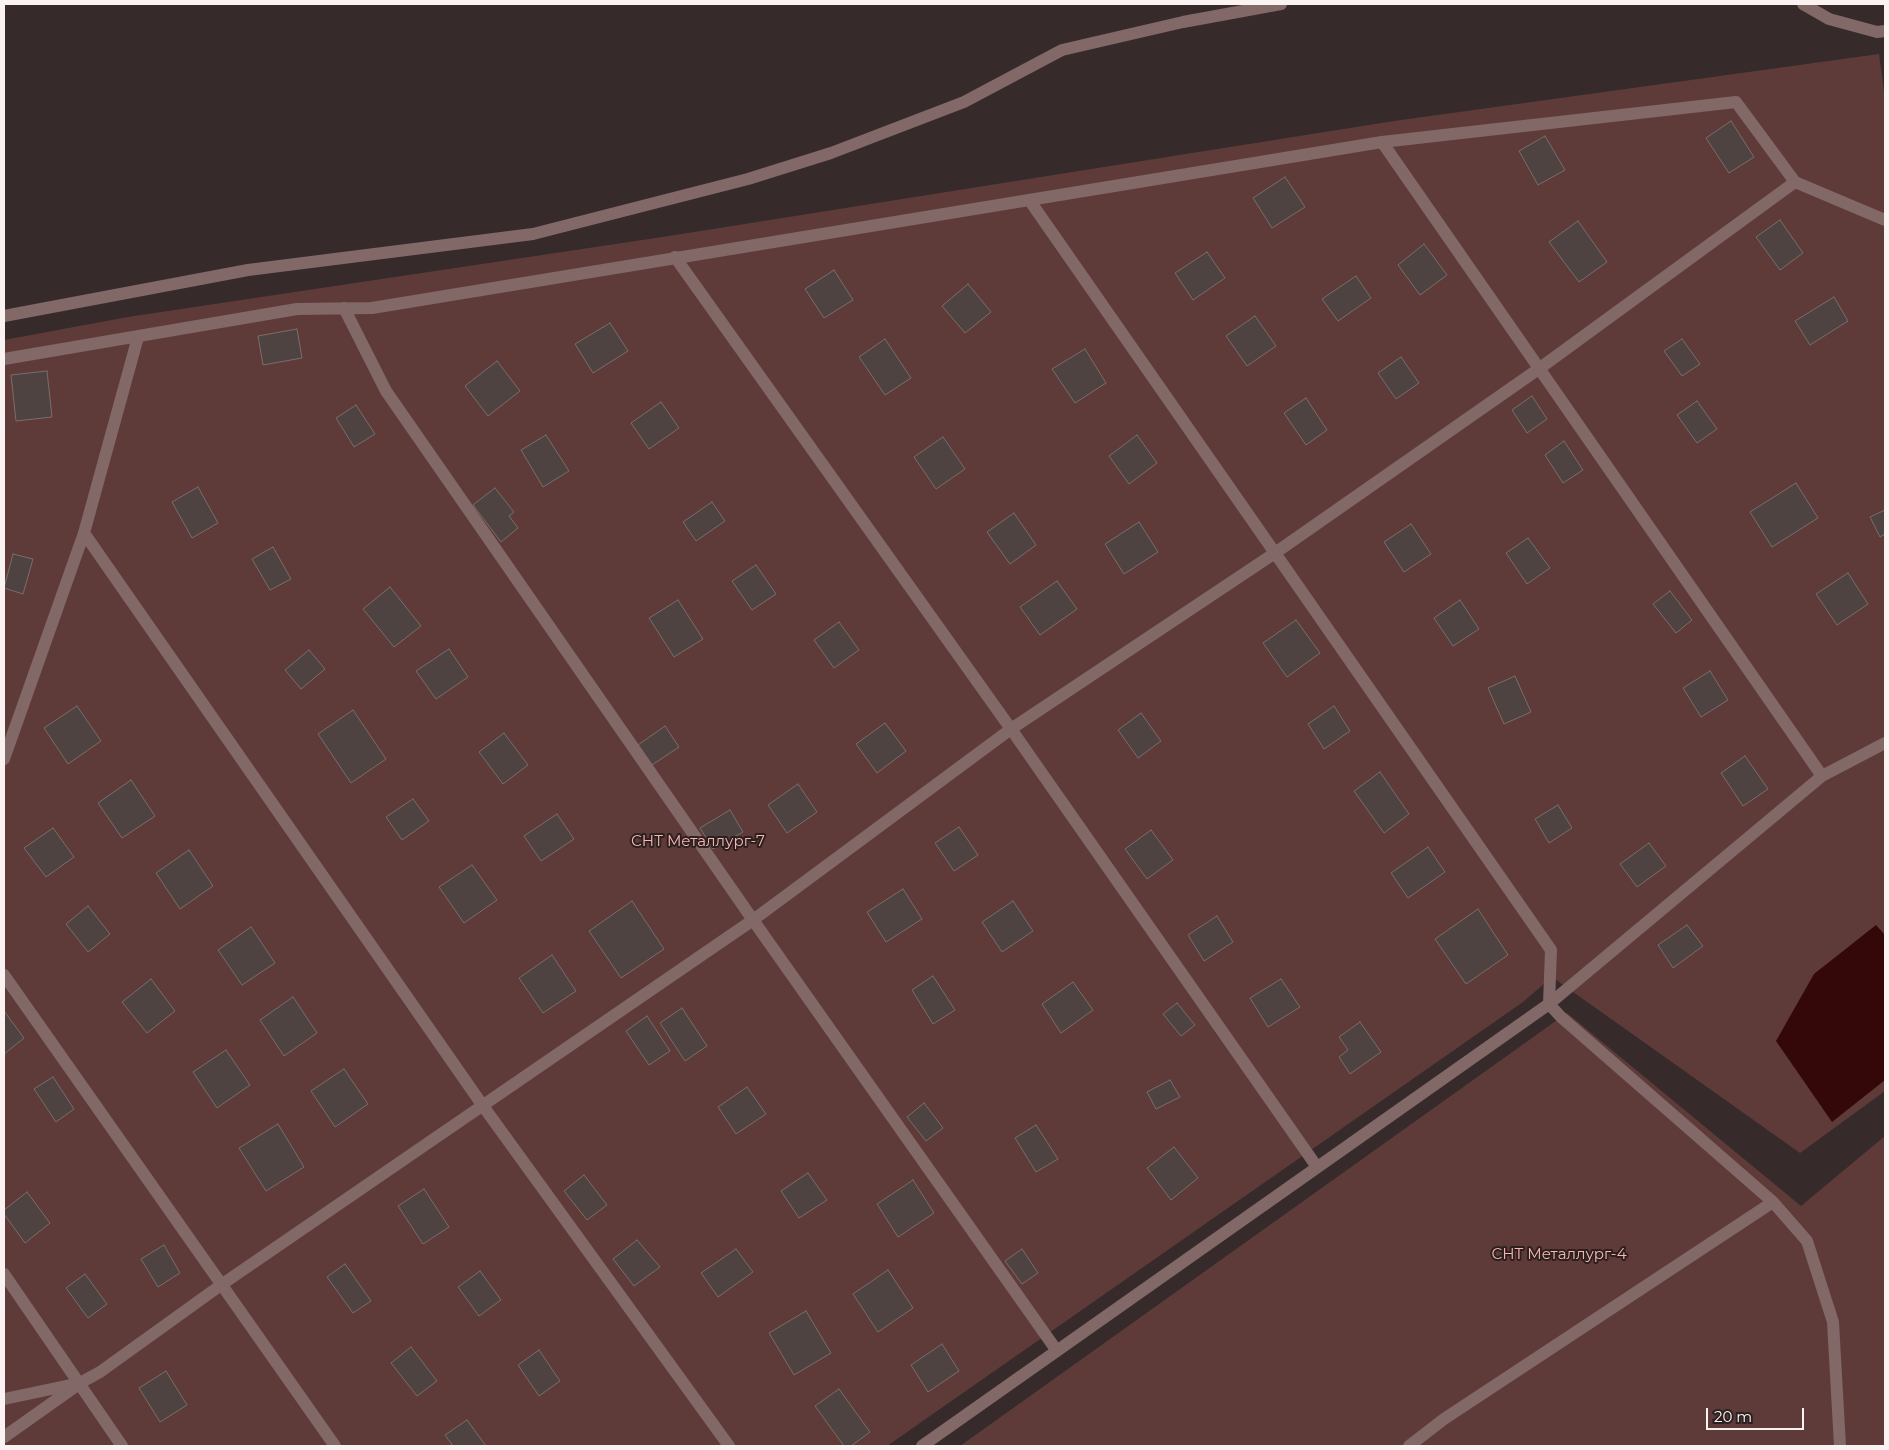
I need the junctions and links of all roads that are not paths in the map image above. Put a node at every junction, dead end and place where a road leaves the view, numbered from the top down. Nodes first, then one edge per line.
1 (1281, 4) edge
2 (1802, 4) edge
3 (1885, 31) edge
4 (1382, 142) junction
5 (1795, 182) junction
6 (1030, 201) junction
7 (1885, 220) edge
8 (675, 258) junction
9 (344, 308) junction
10 (4, 316) edge
11 (138, 337) junction
12 (4, 359) edge
13 (1540, 368) junction
14 (84, 532) junction
15 (1275, 553) junction
16 (1011, 729) junction
17 (1885, 742) edge
18 (4, 759) edge
19 (1822, 776) junction
20 (753, 920) junction
21 (4, 975) edge
22 (1548, 1004) junction
23 (483, 1106) junction
24 (1318, 1168) junction
25 (1773, 1202) junction
26 (4, 1274) edge
27 (221, 1285) junction
28 (1057, 1352) junction
29 (80, 1383) junction
30 (4, 1399) edge
31 (4, 1437) edge
32 (122, 1446) edge
33 (335, 1446) edge
34 (729, 1446) edge
35 (922, 1446) edge
36 (1409, 1446) edge
37 (1840, 1446) edge

1 - 10 lane
2 - 3 lane
4 - 5 lane
4 - 6 lane
4 - 13 lane
5 - 7 lane
5 - 13 lane
6 - 8 lane
6 - 15 lane
8 - 9 lane
8 - 16 lane
9 - 11 lane
9 - 20 lane
11 - 12 lane
11 - 14 lane
13 - 15 lane
13 - 19 lane
14 - 18 lane
14 - 23 lane
15 - 16 lane
15 - 22 lane
16 - 20 lane
16 - 24 lane
17 - 19 lane
19 - 22 lane
20 - 23 lane
20 - 28 lane
21 - 27 lane
22 - 24 lane
22 - 25 lane
23 - 27 lane
23 - 34 lane
24 - 28 lane
25 - 36 lane
25 - 37 lane
26 - 29 lane
27 - 29 lane
27 - 33 lane
28 - 35 lane
29 - 30 lane
29 - 31 lane
29 - 32 lane

